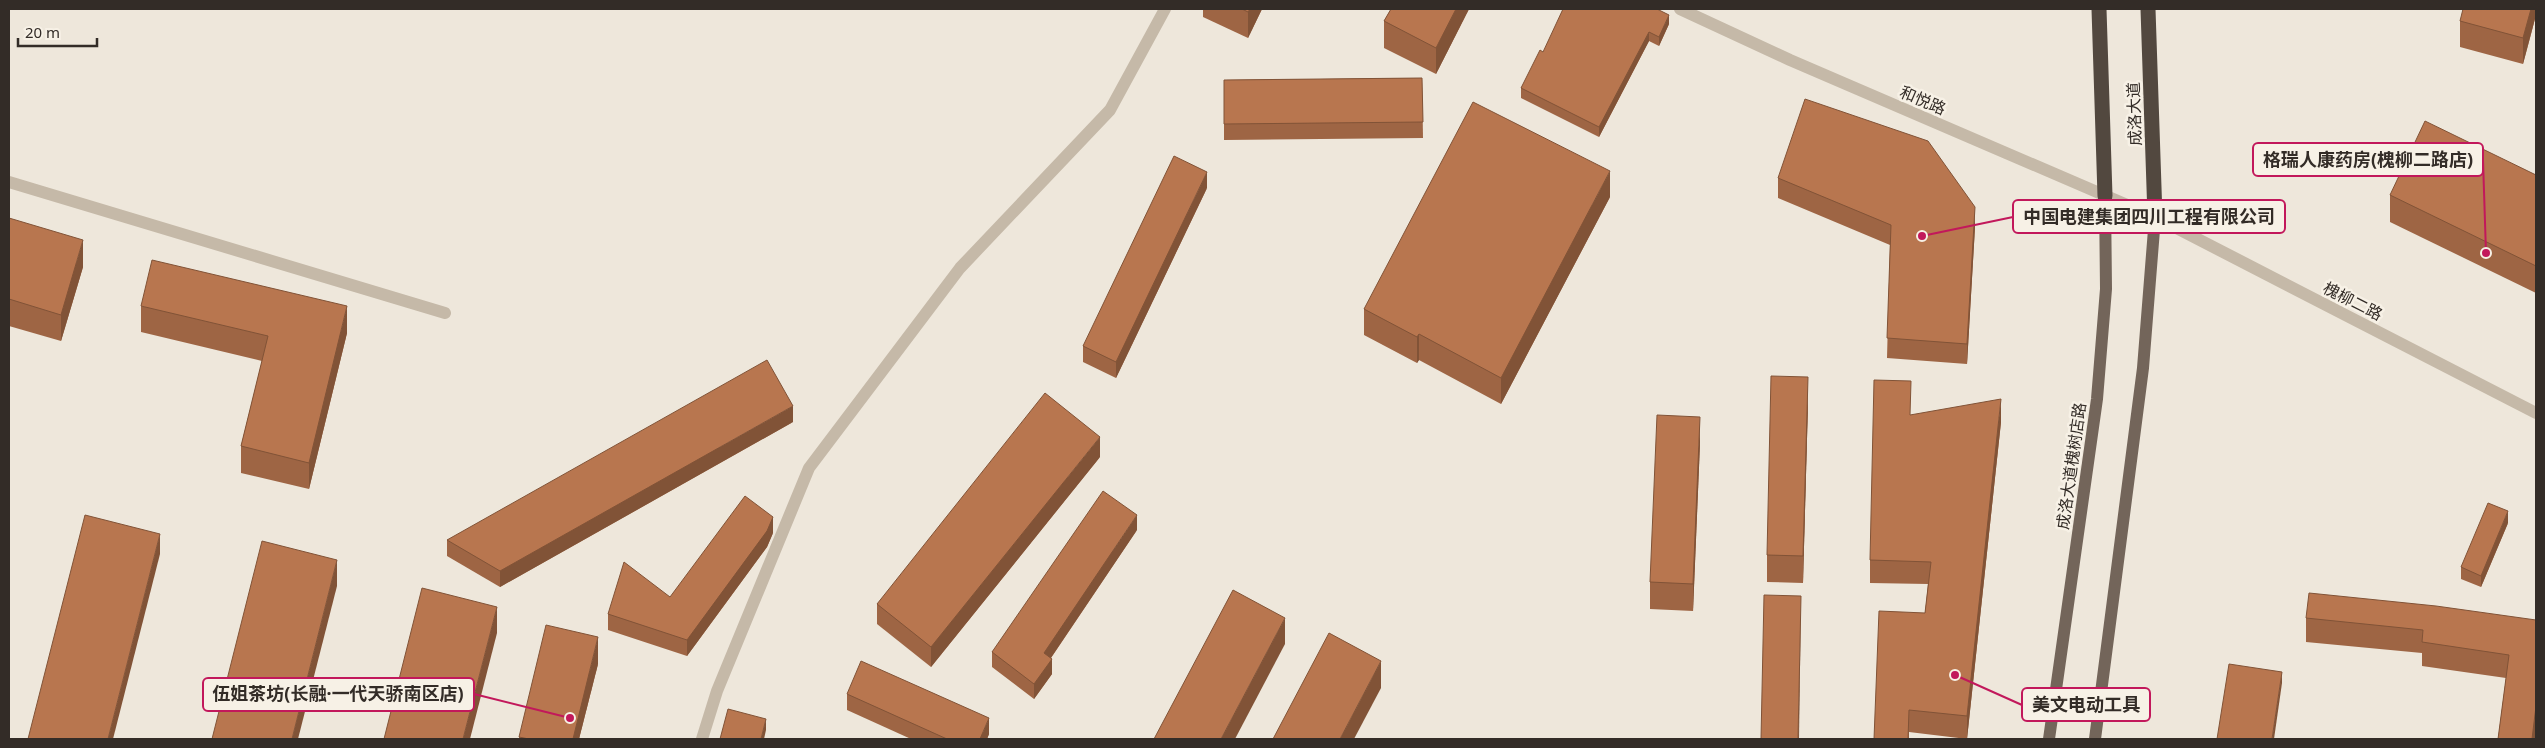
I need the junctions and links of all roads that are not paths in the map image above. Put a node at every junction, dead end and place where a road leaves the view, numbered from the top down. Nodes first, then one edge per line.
1 (1165, 9) edge
2 (1680, 9) edge
3 (2099, 9) edge
4 (2148, 9) edge
5 (9, 182) edge
6 (2105, 196) junction
7 (2155, 217) junction
8 (445, 313) dead end
9 (2536, 413) edge
10 (702, 739) edge
11 (2049, 739) edge
12 (2095, 739) edge

1 - 10 street
2 - 6 street, 和悦路
3 - 6 highway, 成洛大道
4 - 7 highway, 成洛大道
5 - 8 street
6 - 7 street, 和悦路
6 - 11 main road, 成洛大道槐树店路
7 - 9 street, 槐柳二路
7 - 12 main road

